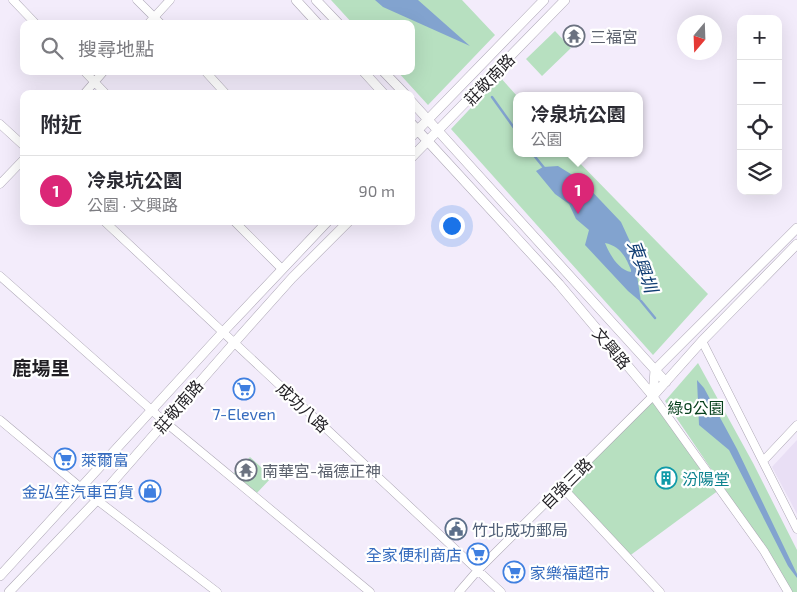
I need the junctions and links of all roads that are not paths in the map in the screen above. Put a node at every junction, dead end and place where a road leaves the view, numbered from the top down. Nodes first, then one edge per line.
1 (13, 0) edge
2 (137, 0) edge
3 (170, 0) edge
4 (296, 0) edge
5 (316, 0) edge
6 (544, 0) edge
7 (565, 0) edge
8 (154, 17) junction
9 (32, 20) edge
10 (151, 20) edge
11 (157, 20) edge
12 (314, 20) edge
13 (335, 20) edge
14 (88, 75) edge
15 (100, 75) edge
16 (209, 75) edge
17 (367, 75) edge
18 (388, 75) edge
19 (94, 82) junction
20 (87, 90) edge
21 (102, 90) edge
22 (222, 90) edge
23 (380, 90) edge
24 (401, 90) edge
25 (415, 105) edge
26 (429, 120) junction
27 (0, 124) edge
28 (415, 129) edge
29 (439, 130) junction
30 (415, 131) edge
31 (428, 141) junction
32 (20, 142) edge
33 (415, 154) edge
34 (20, 163) edge
35 (0, 184) edge
36 (108, 225) edge
37 (238, 225) edge
38 (324, 225) edge
39 (345, 225) edge
40 (797, 228) edge
41 (797, 244) edge
42 (282, 269) junction
43 (0, 276) edge
44 (223, 332) junction
45 (702, 341) junction
46 (234, 343) junction
47 (655, 370) junction
48 (666, 382) junction
49 (653, 396) junction
50 (152, 410) junction
51 (0, 420) edge
52 (165, 422) junction
53 (797, 425) edge
54 (762, 459) junction
55 (80, 487) junction
56 (562, 487) junction
57 (97, 500) junction
58 (797, 529) edge
59 (478, 570) junction
60 (0, 576) edge
61 (9, 592) edge
62 (217, 592) edge
63 (370, 592) edge
64 (459, 592) edge
65 (502, 592) edge
66 (660, 592) edge
67 (788, 592) edge

1 - 9 street
2 - 8 street
3 - 8 street
4 - 12 street
5 - 13 street
6 - 26 street, 莊敬南路
7 - 29 street, 莊敬南路
8 - 10 street
8 - 11 street
14 - 19 street
15 - 19 street
16 - 22 street
17 - 23 street
18 - 24 street
19 - 20 street
19 - 21 street
25 - 26 street, 文興路
26 - 28 street, 莊敬南路
26 - 29 street, 文興路
27 - 32 street
29 - 31 street, 莊敬南路
29 - 47 street, 文興路
30 - 31 street, 文興路
31 - 33 street, 莊敬南路
31 - 49 street, 文興路
34 - 35 street
36 - 44 street, 成功八路
37 - 42 street
38 - 42 street, 莊敬南路
39 - 46 street, 莊敬南路
40 - 47 street
41 - 45 street, 自強三路
42 - 44 street, 莊敬南路
43 - 50 street
44 - 46 street, 成功八路
44 - 50 street, 莊敬南路
45 - 48 street, 自強三路
45 - 54 street
46 - 52 street, 莊敬南路
46 - 59 street, 成功八路
47 - 48 street, 文興路
47 - 49 street
48 - 49 street, 自強三路
49 - 56 street, 自強三路
49 - 67 street, 文興路
50 - 52 street
50 - 55 street, 莊敬南路
51 - 55 street
52 - 57 street, 莊敬南路
52 - 63 street
53 - 54 street
54 - 58 street
55 - 57 street
55 - 60 street, 莊敬南路
56 - 59 street, 自強三路
56 - 66 street
57 - 61 street, 莊敬南路
57 - 62 street
59 - 64 street, 自強三路
59 - 65 street, 成功八路

